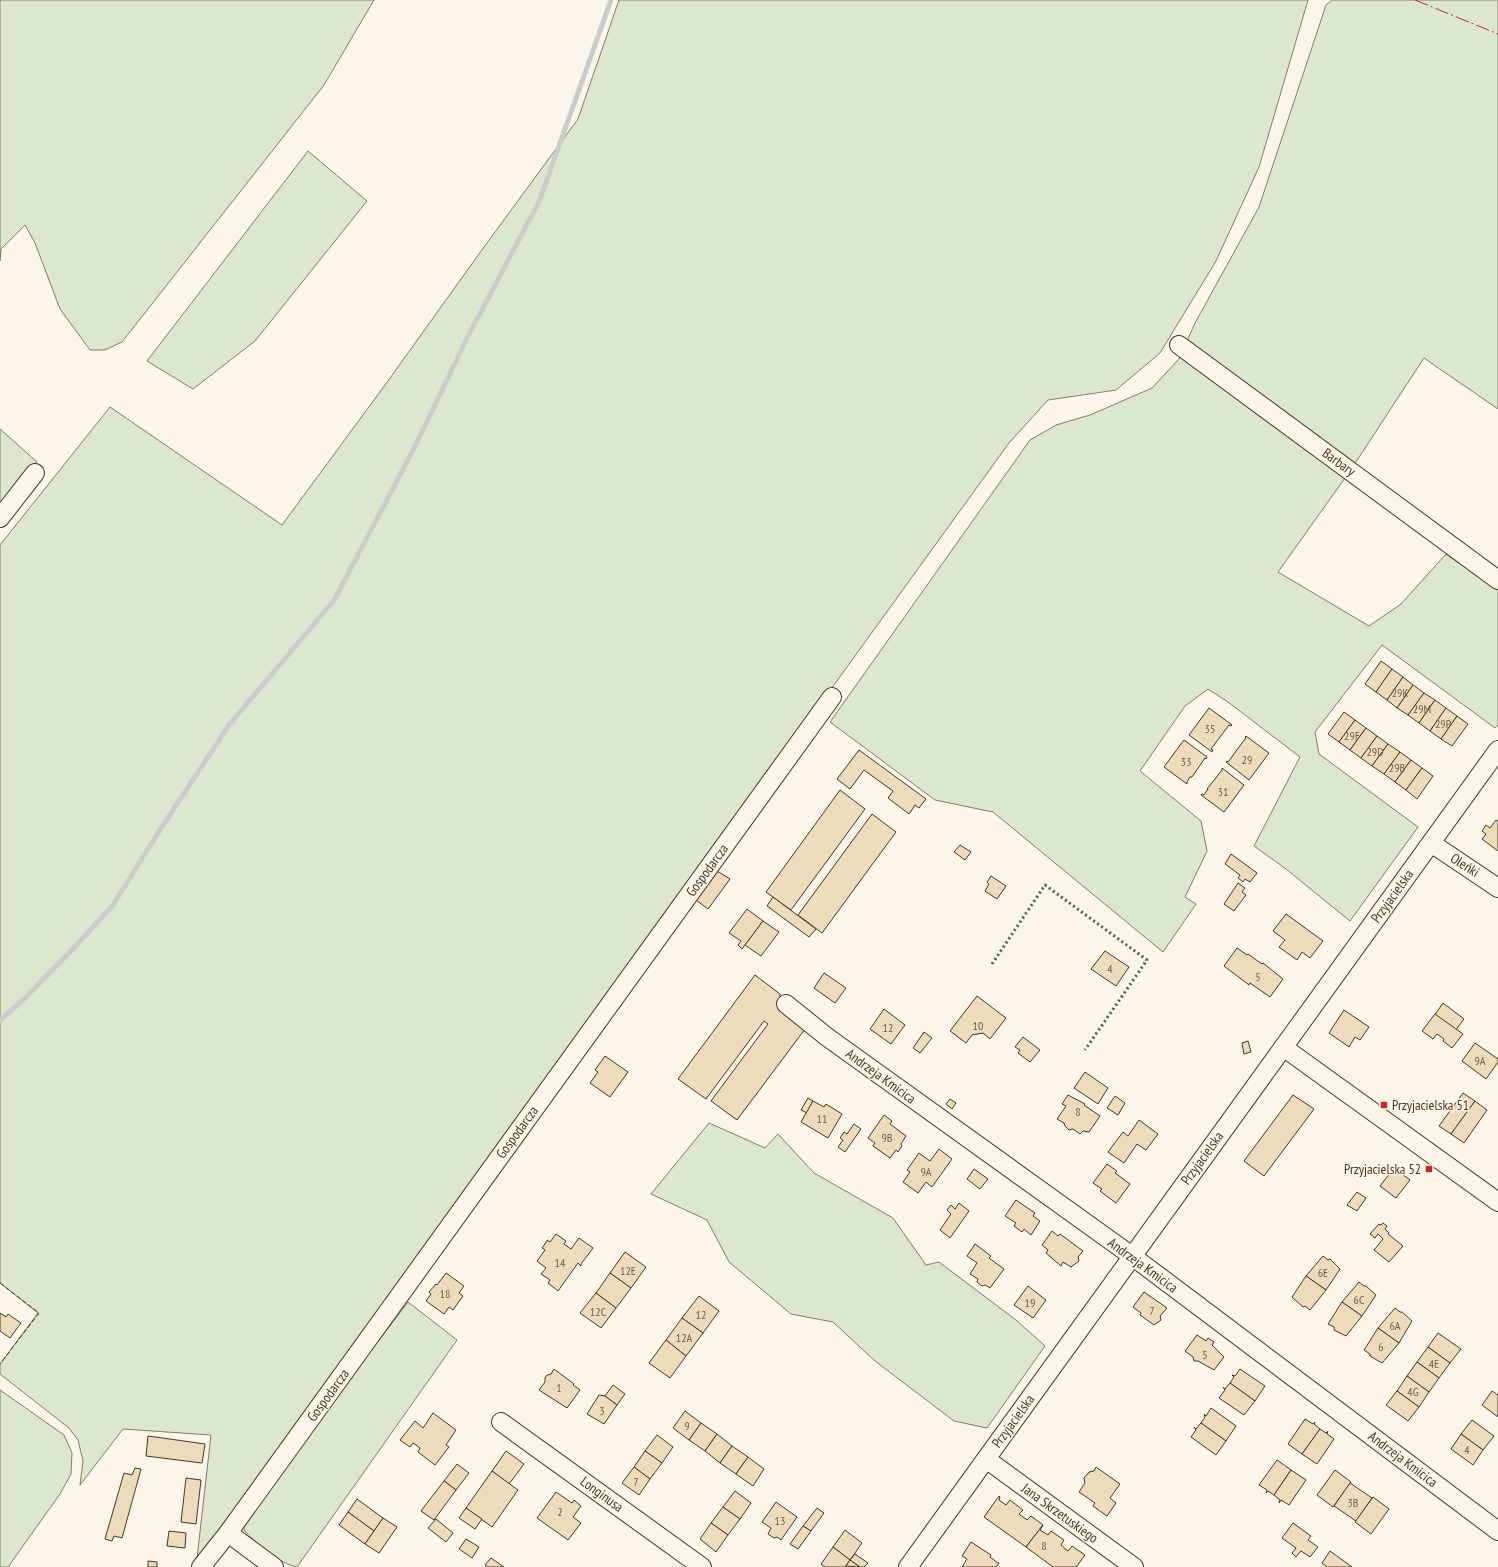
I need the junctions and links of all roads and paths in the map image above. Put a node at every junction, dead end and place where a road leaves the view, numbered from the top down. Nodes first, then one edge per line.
1 (1179, 345) dead end
2 (35, 473) dead end
3 (0, 518) edge
4 (1498, 580) edge
5 (832, 697) dead end
6 (1498, 750) edge
7 (1431, 843) junction
8 (1498, 888) edge
9 (786, 1004) dead end
10 (1283, 1047) junction
11 (1498, 1202) edge
12 (1132, 1256) junction
13 (501, 1422) dead end
14 (986, 1459) junction
15 (1498, 1531) edge
16 (228, 1533) junction
17 (202, 1567) edge
18 (274, 1567) edge
19 (702, 1567) edge
20 (908, 1567) edge
21 (1134, 1567) edge

1 - 4 street, Barbary
2 - 3 street
5 - 16 street, Gospodarcza
6 - 7 street, Przyjacielska
7 - 8 street, Oleńki
7 - 10 street, Przyjacielska
9 - 12 street, Andrzeja Kmicica
10 - 11 street
10 - 12 street, Przyjacielska
12 - 14 street, Przyjacielska
12 - 15 street, Andrzeja Kmicica
13 - 19 street, Longinusa
14 - 20 street, Przyjacielska
14 - 21 street, Jana Skrzetuskiego
16 - 17 street, Gospodarcza
16 - 18 street

